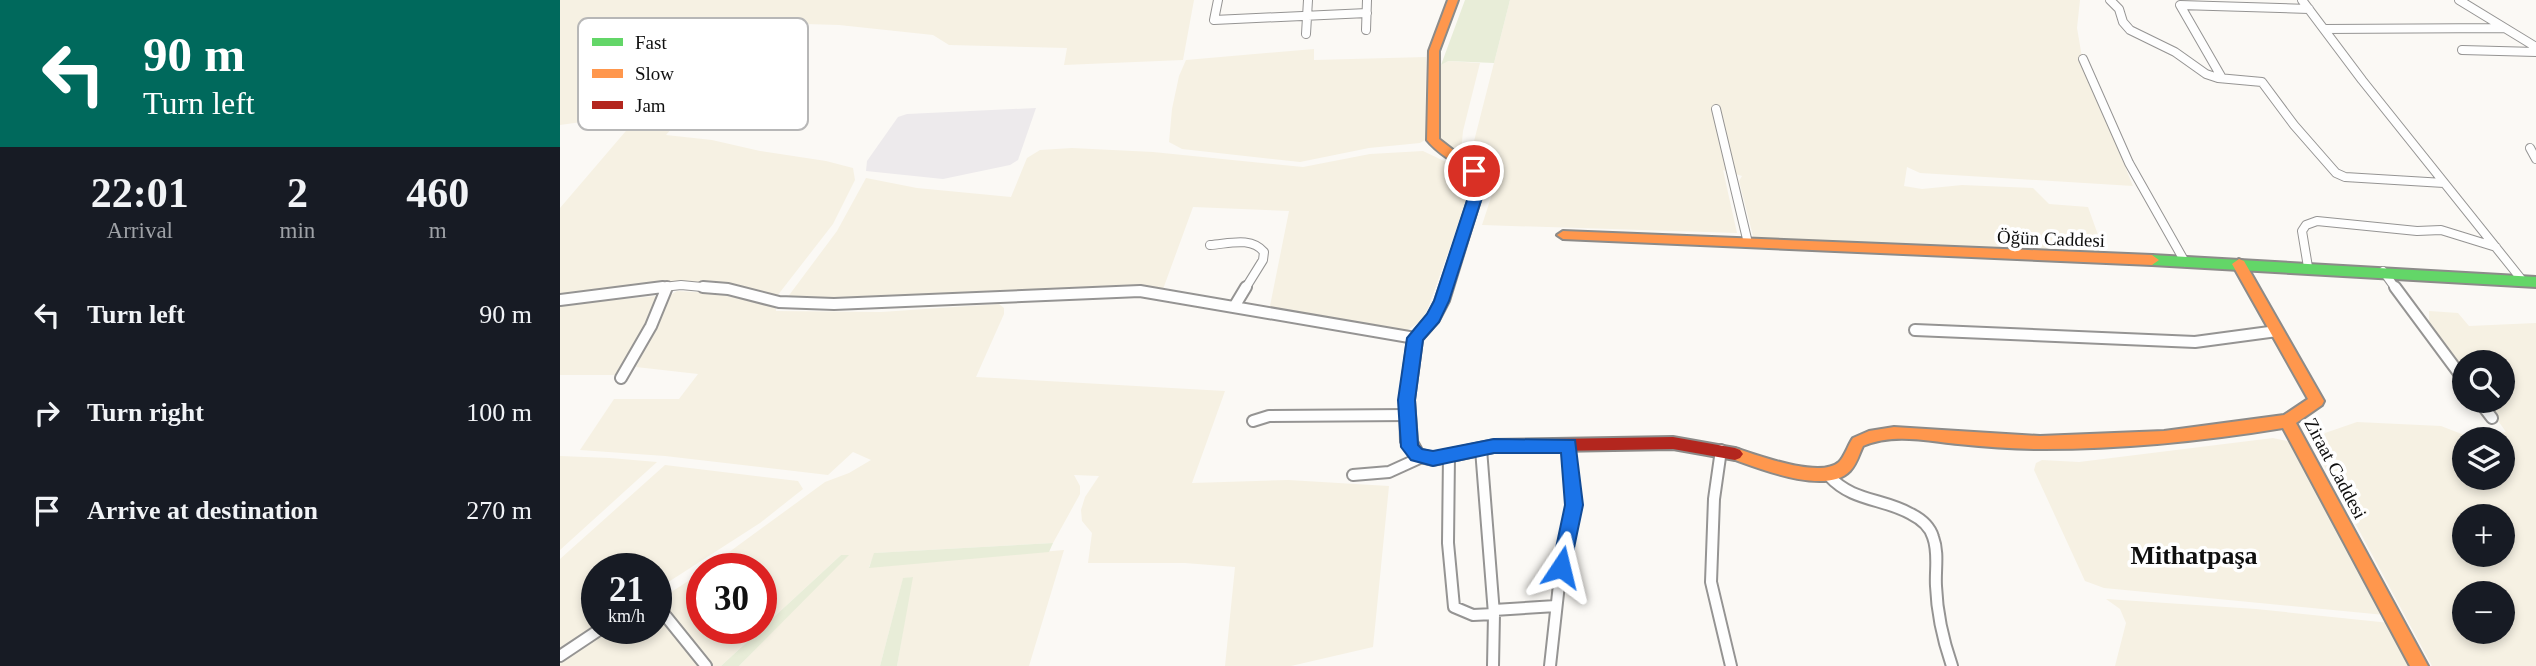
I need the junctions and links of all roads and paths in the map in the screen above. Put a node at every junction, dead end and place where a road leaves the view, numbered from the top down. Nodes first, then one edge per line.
1 (1218, 0) edge
2 (1308, 0) edge
3 (1367, 0) edge
4 (1452, 0) edge
5 (2110, 0) edge
6 (2302, 0) edge
7 (2459, 0) edge
8 (2308, 9) junction
9 (1367, 13) junction
10 (1307, 16) junction
11 (2504, 28) junction
12 (2324, 29) junction
13 (1366, 30) dead end
14 (1306, 34) dead end
15 (2536, 49) edge
16 (2462, 50) dead end
17 (2084, 59) dead end
18 (2222, 78) junction
19 (1716, 109) dead end
20 (2530, 148) dead end
21 (2536, 159) edge
22 (2444, 183) junction
23 (1563, 235) dead end
24 (1748, 243) junction
25 (1210, 245) dead end
26 (2496, 247) junction
27 (2185, 262) junction
28 (2239, 264) junction
29 (2308, 267) junction
30 (2383, 271) junction
31 (2529, 281) edge
32 (667, 286) junction
33 (560, 300) edge
34 (1234, 307) junction
35 (1915, 330) dead end
36 (2277, 331) junction
37 (1415, 338) junction
38 (2452, 364) edge
39 (621, 377) dead end
40 (2488, 413) edge
41 (1408, 415) junction
42 (2492, 418) dead end
43 (1252, 421) dead end
44 (2287, 421) junction
45 (1569, 445) junction
46 (1481, 449) junction
47 (1721, 450) junction
48 (1449, 455) junction
49 (1422, 457) junction
50 (1353, 475) dead end
51 (1829, 476) junction
52 (1556, 606) junction
53 (1494, 612) junction
54 (672, 624) edge
55 (581, 642) edge
56 (560, 656) edge
57 (706, 666) edge
58 (1493, 666) edge
59 (1550, 666) edge
60 (1731, 666) edge
61 (1952, 666) edge
62 (2419, 666) edge

1 - 10 street
2 - 10 street
3 - 9 street
4 - 37 street
5 - 18 street
6 - 8 street
7 - 11 street
8 - 12 street
8 - 18 street
9 - 10 street
9 - 13 street
10 - 14 street
11 - 12 street
11 - 15 street
12 - 22 street
15 - 16 street
17 - 27 street
18 - 22 street
19 - 24 street
20 - 21 street
22 - 26 street
23 - 24 street, Öğün Caddesi
24 - 27 street, Öğün Caddesi
25 - 34 street
26 - 29 street
26 - 31 street
27 - 28 street, Öğün Caddesi
28 - 29 street, Öğün Caddesi
28 - 36 street, Ziraat Caddesi
29 - 30 street, Öğün Caddesi
30 - 31 street, Öğün Caddesi
30 - 38 street
32 - 33 street
32 - 34 street
32 - 39 street
34 - 37 street
35 - 36 street
36 - 44 street, Ziraat Caddesi
37 - 41 street
40 - 42 street
41 - 43 street
41 - 49 street
44 - 51 street
44 - 62 street, Ziraat Caddesi
45 - 46 street
45 - 47 street
45 - 52 street
46 - 48 street
46 - 53 street
47 - 51 street
47 - 60 street
48 - 49 street
48 - 53 street
49 - 50 street
51 - 61 street
52 - 53 street
52 - 59 street
53 - 58 street
54 - 57 street
55 - 56 street

